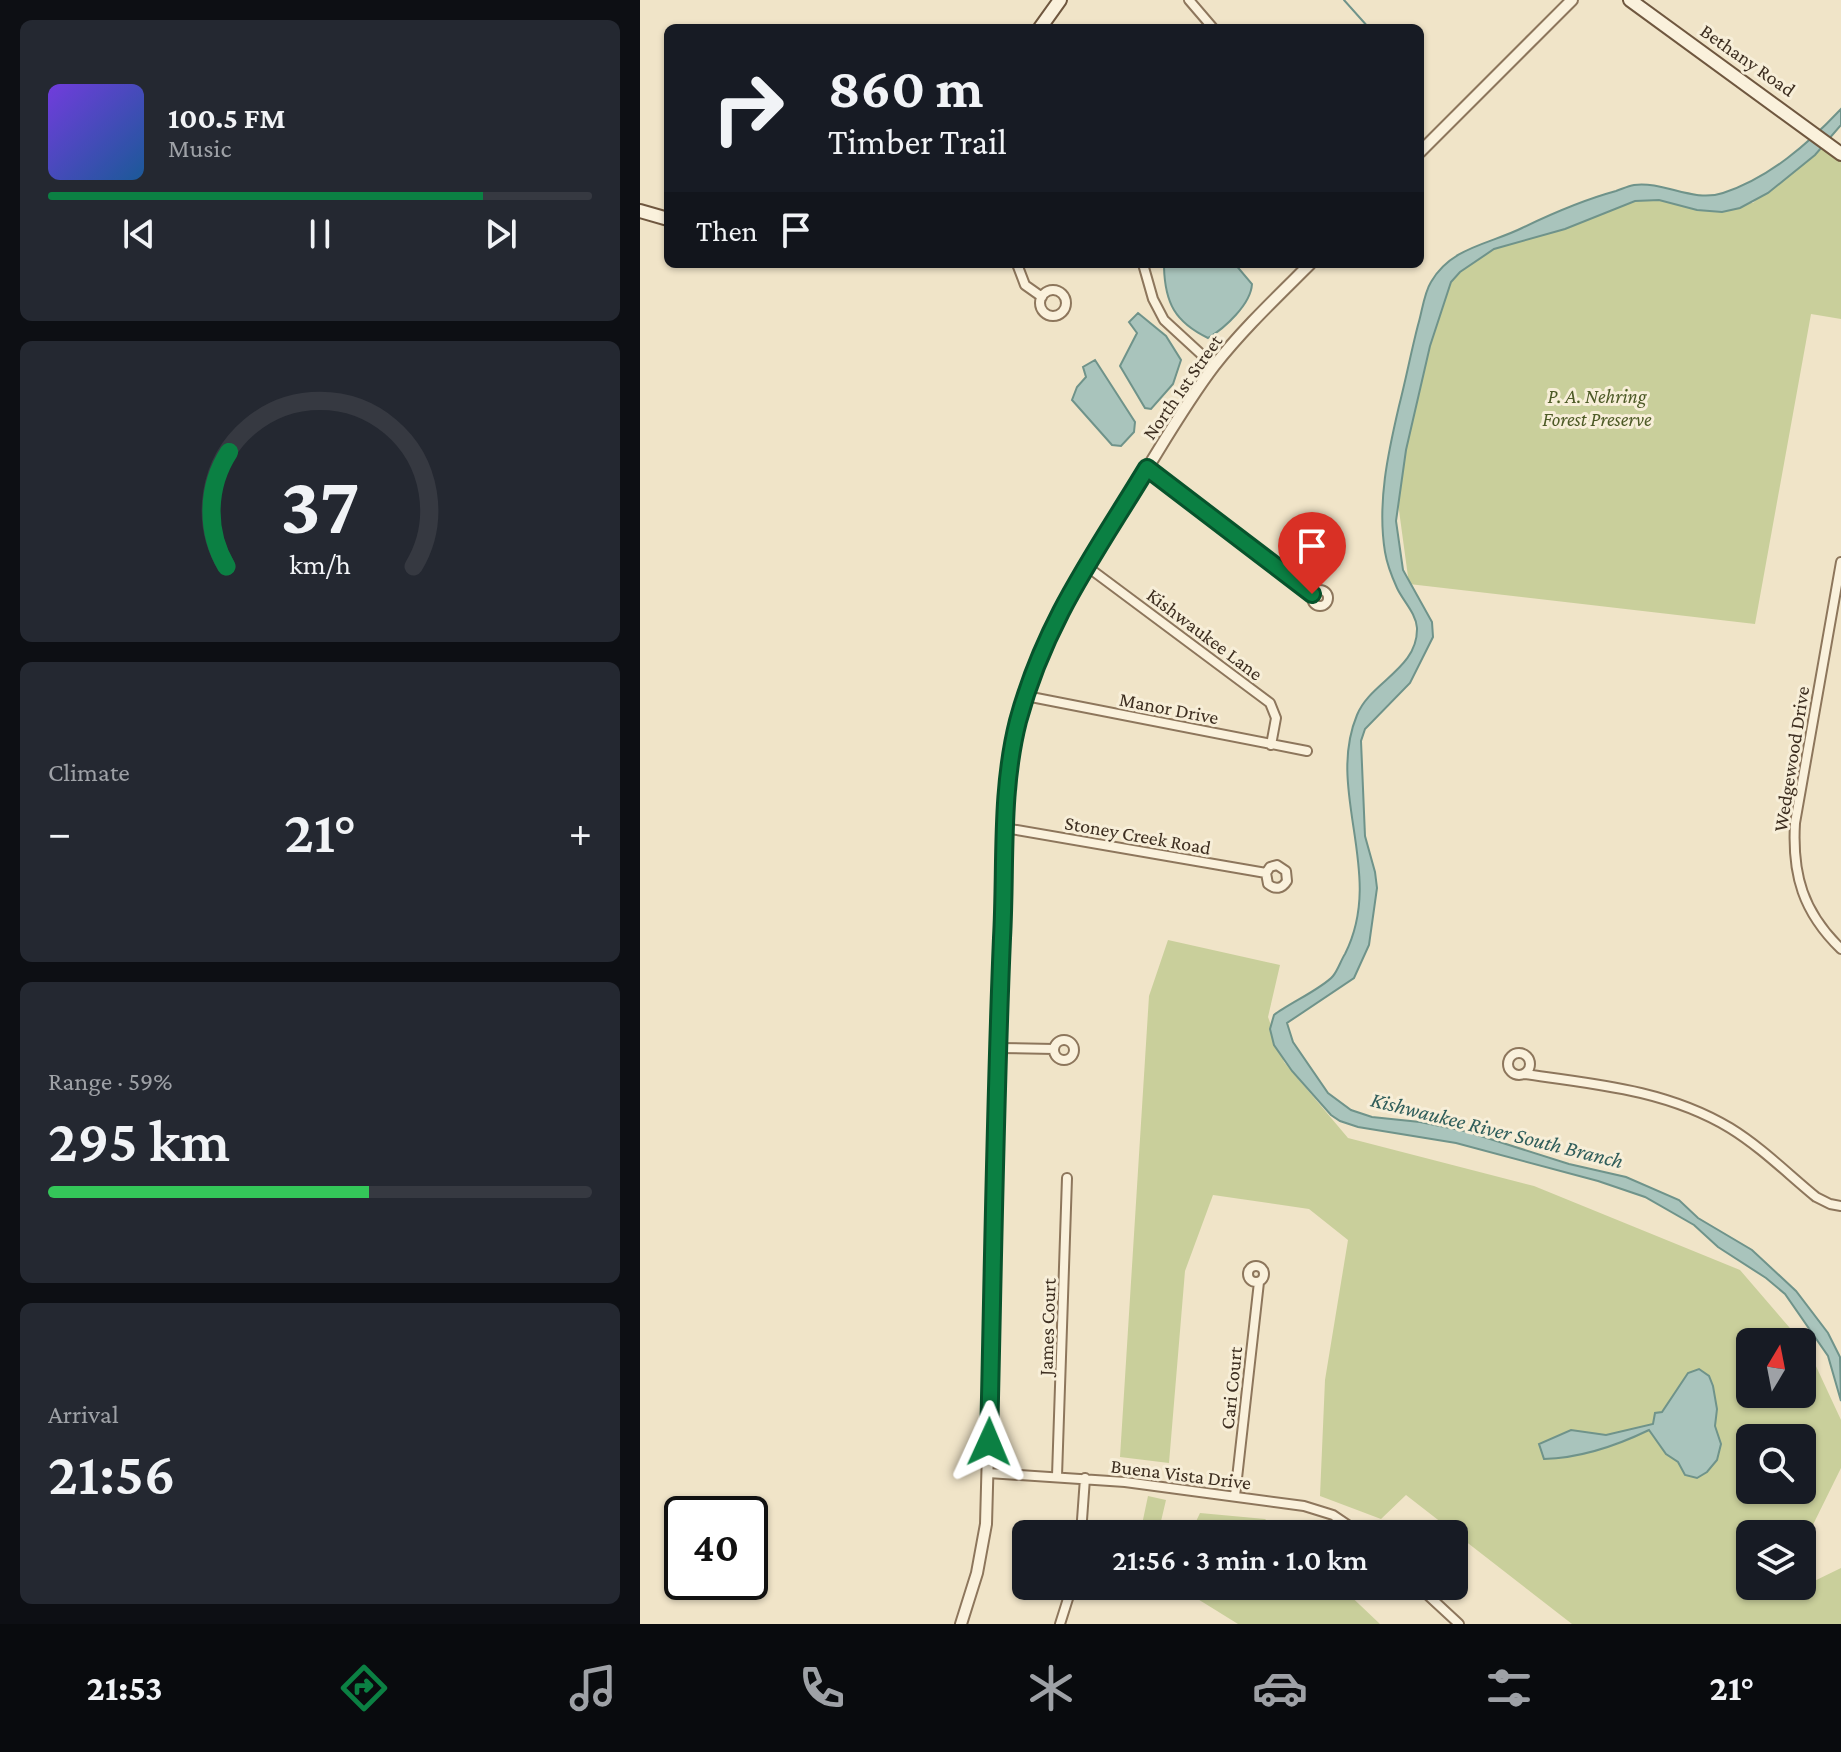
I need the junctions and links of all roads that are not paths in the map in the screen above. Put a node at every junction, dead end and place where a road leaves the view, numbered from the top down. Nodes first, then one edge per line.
1 (1060, 0) edge
2 (1189, 0) edge
3 (1572, 0) edge
4 (1630, 0) edge
5 (1043, 24) edge
6 (1210, 24) edge
7 (1424, 148) edge
8 (1841, 154) edge
9 (640, 211) edge
10 (664, 218) edge
11 (1019, 268) edge
12 (1144, 268) edge
13 (1306, 268) edge
14 (1042, 297) dead end
15 (1214, 366) junction
16 (1147, 468) junction
17 (1841, 562) edge
18 (1085, 565) junction
19 (1312, 594) dead end
20 (1838, 598) edge
21 (1026, 696) junction
22 (1271, 745) junction
23 (1307, 751) dead end
24 (1005, 828) junction
25 (1266, 873) dead end
26 (1841, 949) edge
27 (997, 1048) junction
28 (1054, 1049) dead end
29 (1524, 1074) dead end
30 (1067, 1178) dead end
31 (1841, 1206) edge
32 (1259, 1282) dead end
33 (988, 1473) junction
34 (1057, 1476) junction
35 (1085, 1478) junction
36 (1235, 1496) junction
37 (1082, 1520) edge
38 (1343, 1520) edge
39 (1068, 1600) edge
40 (1433, 1600) edge
41 (961, 1624) edge
42 (1060, 1624) edge
43 (1459, 1624) edge

1 - 5 main road
2 - 6 street
3 - 7 street
4 - 8 main road, Bethany Road
9 - 10 main road
11 - 14 street
12 - 15 street
13 - 15 street, North 1st Street
15 - 16 street, North 1st Street
16 - 18 street, North 1st Street
16 - 19 street
17 - 20 street, Wedgewood Drive
18 - 21 street, North 1st Street
18 - 22 street, Kishwaukee Lane
20 - 26 street, Wedgewood Drive
21 - 22 street, Manor Drive
21 - 24 street, North 1st Street
22 - 23 street, Manor Drive
24 - 25 street, Stoney Creek Road
24 - 27 street, North 1st Street
27 - 28 street
27 - 33 street, North 1st Street
29 - 31 street
30 - 34 street, James Court
32 - 36 street, Cari Court
33 - 34 street, Buena Vista Drive
33 - 41 street, North 1st Street
34 - 35 street, Buena Vista Drive
35 - 36 street, Buena Vista Drive
35 - 37 street
36 - 38 street, Buena Vista Drive
39 - 42 street
40 - 43 street

